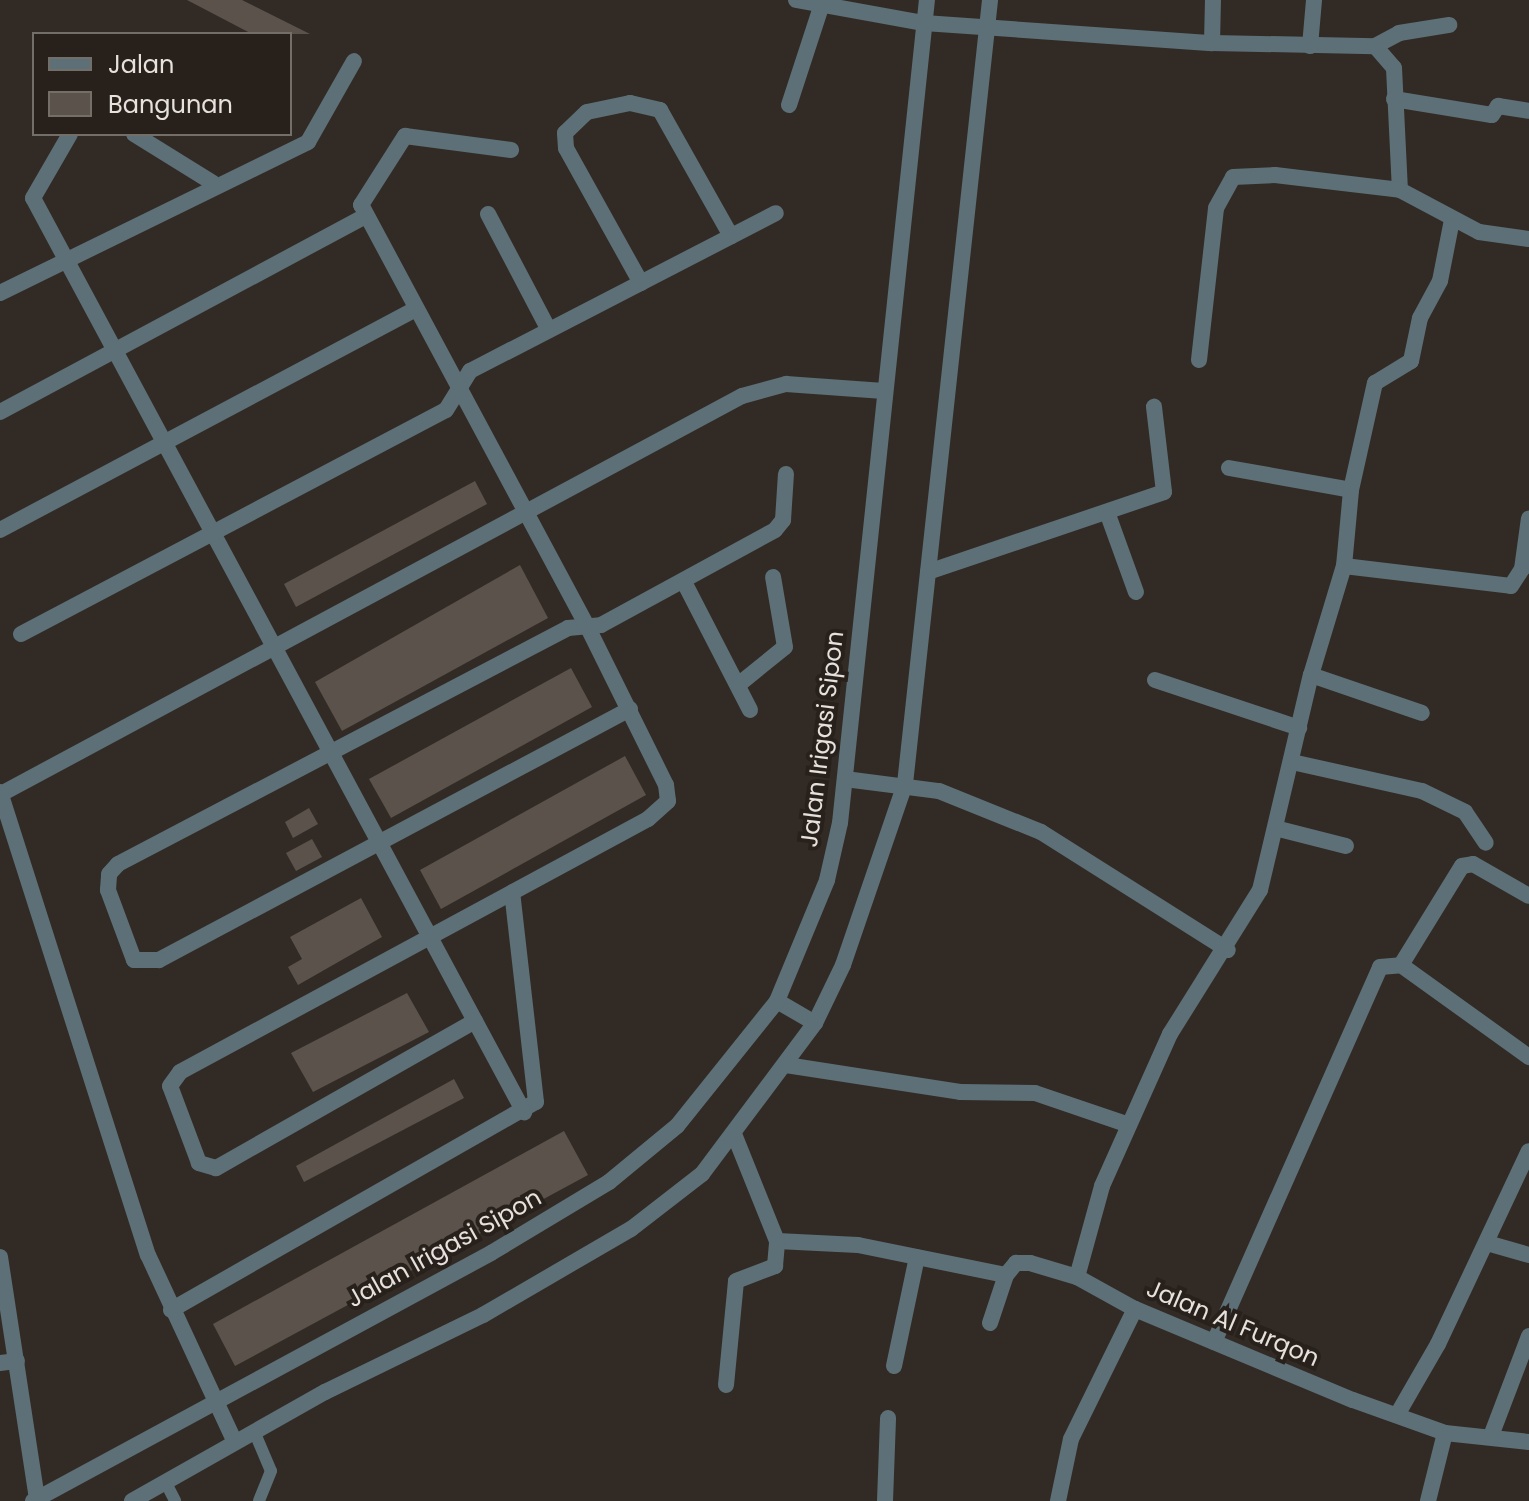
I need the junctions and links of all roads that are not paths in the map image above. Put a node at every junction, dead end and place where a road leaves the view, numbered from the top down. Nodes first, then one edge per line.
1 (796, 0) edge
2 (927, 0) edge
3 (990, 0) edge
4 (1213, 0) edge
5 (1314, 0) edge
6 (821, 7) junction
7 (929, 24) junction
8 (1449, 25) dead end
9 (983, 27) junction
10 (1212, 43) junction
11 (1310, 46) junction
12 (1375, 46) junction
13 (354, 61) dead end
14 (1394, 99) junction
15 (789, 105) dead end
16 (1529, 111) edge
17 (69, 136) edge
18 (137, 136) edge
19 (511, 150) dead end
20 (213, 183) junction
21 (1400, 190) junction
22 (776, 213) dead end
23 (488, 214) dead end
24 (366, 216) junction
25 (1452, 220) junction
26 (731, 236) junction
27 (1529, 239) edge
28 (66, 258) junction
29 (641, 283) junction
30 (0, 293) edge
31 (415, 309) junction
32 (549, 330) junction
33 (115, 351) junction
34 (1199, 360) dead end
35 (460, 389) junction
36 (884, 391) junction
37 (1154, 407) dead end
38 (0, 412) edge
39 (165, 443) junction
40 (1229, 468) dead end
41 (786, 474) dead end
42 (1351, 490) junction
43 (526, 511) junction
44 (1107, 512) junction
45 (1529, 518) edge
46 (0, 530) edge
47 (213, 533) junction
48 (1344, 566) junction
49 (928, 572) junction
50 (773, 577) dead end
51 (684, 582) junction
52 (1136, 592) dead end
53 (587, 626) junction
54 (21, 634) dead end
55 (274, 647) junction
56 (1311, 675) junction
57 (1155, 680) dead end
58 (738, 685) junction
59 (630, 709) junction
60 (750, 710) dead end
61 (1422, 713) dead end
62 (1299, 728) junction
63 (331, 752) junction
64 (1292, 762) junction
65 (848, 779) junction
66 (902, 784) junction
67 (0, 793) edge
68 (1279, 829) junction
69 (378, 841) junction
70 (1486, 843) dead end
71 (1346, 846) dead end
72 (512, 892) junction
73 (1529, 896) edge
74 (430, 937) junction
75 (1228, 950) junction
76 (1401, 965) junction
77 (779, 1002) junction
78 (475, 1021) junction
79 (812, 1022) junction
80 (1529, 1057) edge
81 (786, 1065) junction
82 (524, 1112) junction
83 (1129, 1125) junction
84 (734, 1134) junction
85 (1529, 1151) edge
86 (777, 1241) junction
87 (1487, 1243) junction
88 (1529, 1255) edge
89 (0, 1257) edge
90 (917, 1257) junction
91 (1006, 1275) junction
92 (1077, 1277) junction
93 (1135, 1309) junction
94 (171, 1310) junction
95 (990, 1323) dead end
96 (1529, 1336) edge
97 (1214, 1342) junction
98 (9, 1362) edge
99 (894, 1366) dead end
100 (726, 1385) dead end
101 (216, 1402) junction
102 (1397, 1415) junction
103 (888, 1418) dead end
104 (254, 1431) junction
105 (1445, 1433) junction
106 (1491, 1436) junction
107 (233, 1438) junction
108 (1529, 1442) edge
109 (166, 1483) junction
110 (35, 1500) edge
111 (132, 1501) edge
112 (175, 1501) edge
113 (259, 1501) edge
114 (885, 1501) edge
115 (1058, 1501) edge
116 (1428, 1501) edge

1 - 6 street
2 - 7 street, Jalan Irigasi Sipon
3 - 9 street
4 - 10 street
5 - 11 street
6 - 7 street
6 - 15 street
7 - 9 street
7 - 36 street, Jalan Irigasi Sipon
8 - 12 street
9 - 10 street
9 - 49 street
10 - 11 street
11 - 12 street
12 - 14 street
13 - 20 street
14 - 16 street
14 - 21 street
17 - 28 street
18 - 20 street
19 - 24 street
20 - 28 street
21 - 25 street
21 - 34 street
22 - 26 street
23 - 32 street
24 - 31 street
24 - 33 street
25 - 27 street
25 - 42 street
26 - 29 street
26 - 29 street
28 - 30 street
28 - 33 street
29 - 32 street
31 - 35 street
31 - 39 street
32 - 35 street
33 - 38 street
33 - 39 street
35 - 43 street
35 - 47 street
36 - 43 street
36 - 65 street, Jalan Irigasi Sipon
37 - 44 street
39 - 46 street
39 - 47 street
40 - 42 street
41 - 51 street
42 - 48 street
43 - 53 street
43 - 55 street
44 - 49 street
44 - 52 street
45 - 48 street
47 - 54 street
47 - 55 street
48 - 56 street
49 - 66 street
50 - 58 street
51 - 53 street
51 - 58 street
53 - 59 street
53 - 63 street
55 - 63 street
55 - 67 street
56 - 61 street
56 - 62 street
57 - 62 street
58 - 60 street
59 - 69 street
59 - 72 street
62 - 64 street
63 - 69 street
63 - 69 street
64 - 68 street
64 - 70 street
65 - 66 street
65 - 77 street, Jalan Irigasi Sipon
66 - 75 street
66 - 79 street
67 - 94 street
68 - 71 street
68 - 75 street
69 - 74 street
72 - 74 street
72 - 82 street
73 - 76 street
74 - 78 street
74 - 78 street
75 - 83 street
76 - 80 street
76 - 97 street
77 - 79 street
77 - 101 street, Jalan Irigasi Sipon
78 - 82 street
79 - 81 street
81 - 83 street
81 - 84 street
82 - 94 street
83 - 92 street
84 - 86 street
84 - 104 street
85 - 87 street
86 - 90 street
86 - 100 street
87 - 88 street
87 - 102 street
89 - 98 street
90 - 91 street
90 - 99 street
91 - 92 street, Jalan Al Furqon
91 - 95 street
92 - 93 street, Jalan Al Furqon
93 - 97 street, Jalan Al Furqon
93 - 115 street
94 - 101 street
96 - 106 street
97 - 102 street, Jalan Al Furqon
98 - 110 street
101 - 107 street
101 - 110 street, Jalan Irigasi Sipon
102 - 105 street, Jalan Al Furqon
103 - 114 street
104 - 107 street
104 - 113 lane
105 - 106 street, Jalan Al Furqon
105 - 116 street
106 - 108 street, Jalan Al Furqon
107 - 109 street
109 - 111 street
109 - 112 lane

